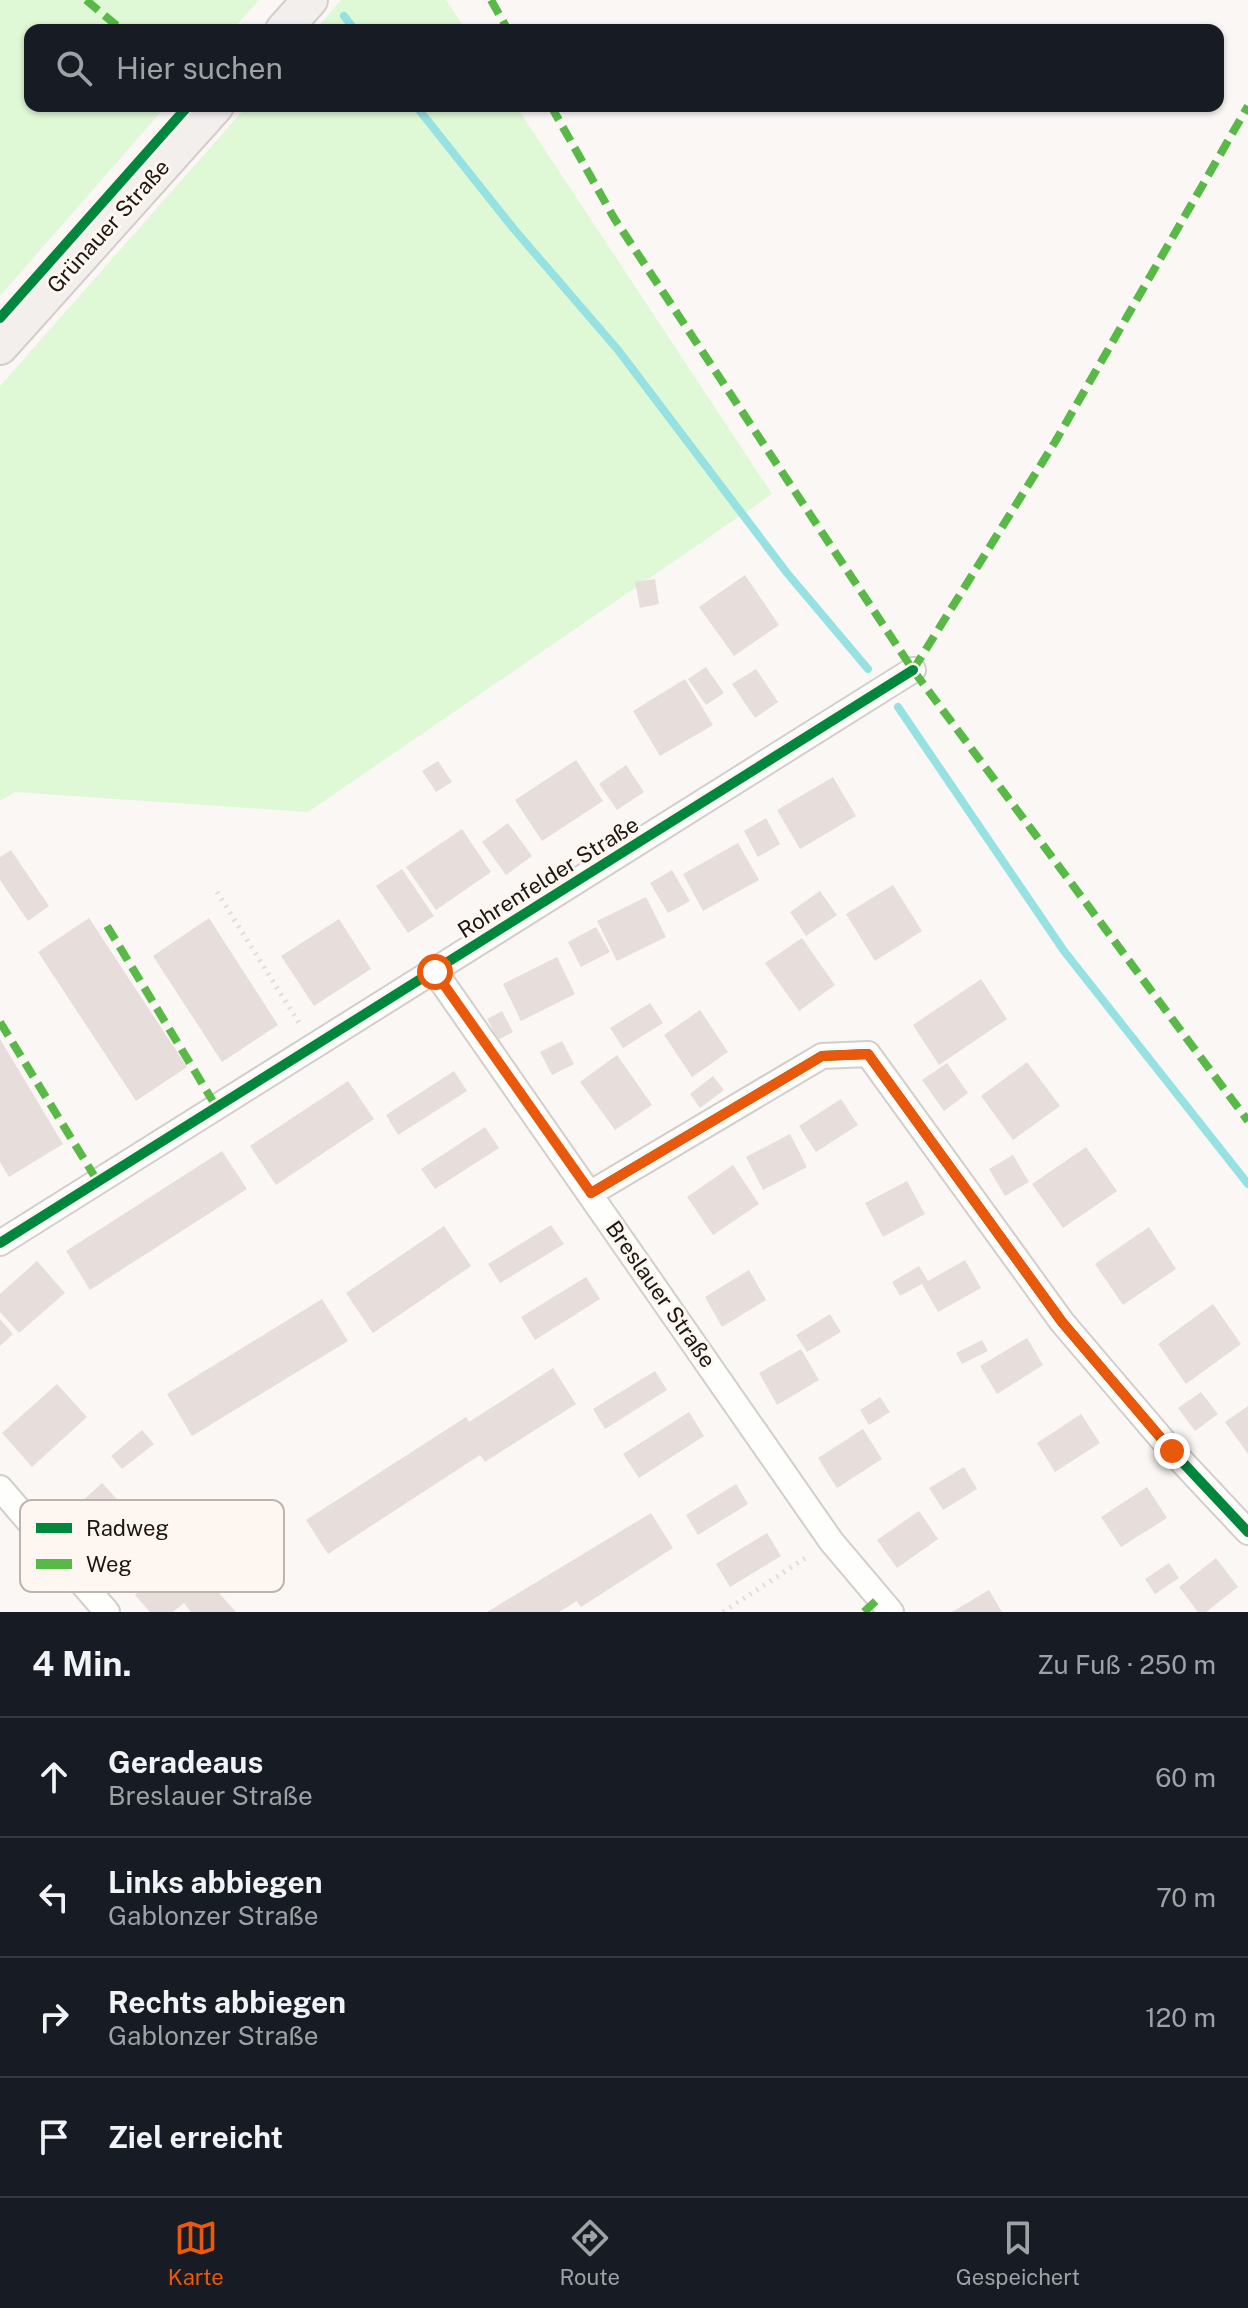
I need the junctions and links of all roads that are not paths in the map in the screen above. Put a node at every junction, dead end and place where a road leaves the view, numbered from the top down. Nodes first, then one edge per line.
1 (310, 0) edge
2 (288, 24) edge
3 (211, 112) edge
4 (0, 347) edge
5 (913, 670) dead end
6 (435, 972) junction
7 (591, 1193) junction
8 (0, 1243) edge
9 (0, 1488) edge
10 (20, 1511) edge
11 (1248, 1532) edge
12 (90, 1592) edge
13 (107, 1612) edge
14 (891, 1612) edge

1 - 2 street
3 - 4 street, Grünauer Straße
5 - 6 street, Rohrenfelder Straße
6 - 7 street, Breslauer Straße
6 - 8 street, Rohrenfelder Straße
7 - 11 street
7 - 14 street, Breslauer Straße
9 - 10 street
12 - 13 street

